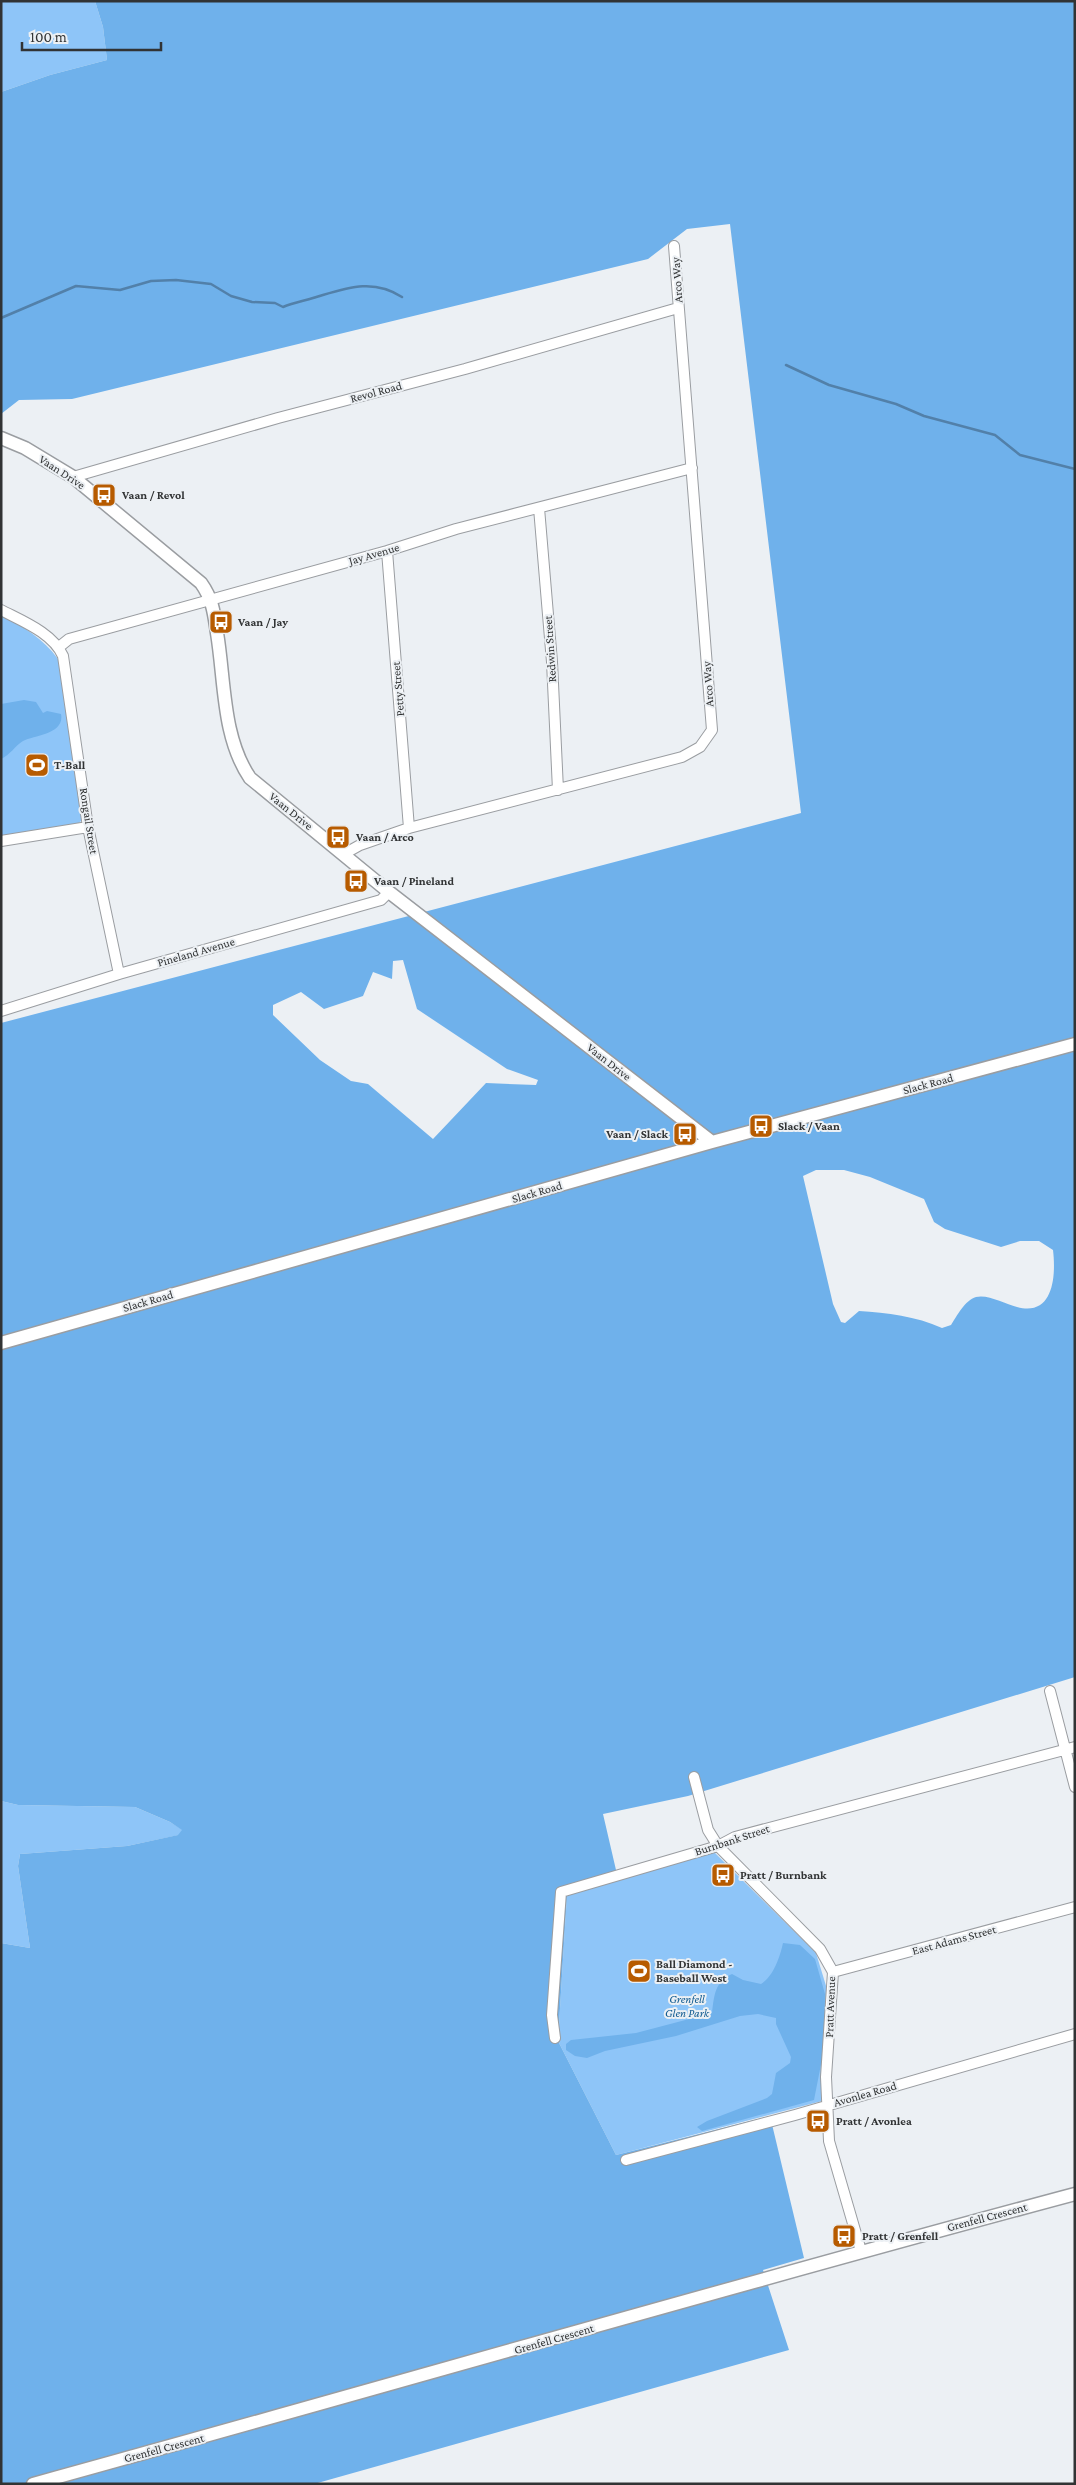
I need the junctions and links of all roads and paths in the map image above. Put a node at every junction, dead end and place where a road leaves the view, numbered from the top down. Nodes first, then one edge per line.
1 (674, 246) dead end
2 (678, 308) junction
3 (1, 438) edge
4 (692, 468) junction
5 (73, 477) junction
6 (539, 508) junction
7 (387, 551) junction
8 (211, 598) junction
9 (1, 610) edge
10 (58, 647) junction
11 (558, 790) junction
12 (88, 827) junction
13 (410, 828) junction
14 (1, 841) edge
15 (344, 854) junction
16 (389, 892) junction
17 (118, 974) junction
18 (1, 1010) edge
19 (1075, 1044) edge
20 (712, 1142) junction
21 (1, 1343) edge
22 (1050, 1691) dead end
23 (1075, 1747) edge
24 (1064, 1750) junction
25 (694, 1777) dead end
26 (1075, 1787) edge
27 (718, 1846) junction
28 (1075, 1907) edge
29 (833, 1972) junction
30 (1075, 2034) edge
31 (555, 2038) dead end
32 (827, 2105) junction
33 (626, 2160) dead end
34 (1075, 2194) edge
35 (861, 2251) junction
36 (33, 2484) edge

1 - 2 street, Arco Way
2 - 4 street, Arco Way
2 - 5 street, Revol Road
3 - 5 street, Vaan Drive
4 - 6 street, Jay Avenue
4 - 11 street, Arco Way
5 - 8 street, Vaan Drive
6 - 7 street, Jay Avenue
6 - 11 street, Redwin Street
7 - 8 street, Jay Avenue
7 - 13 street, Petty Street
8 - 10 street, Jay Avenue
8 - 15 street, Vaan Drive
9 - 10 street
10 - 12 street, Rongail Street
11 - 13 street, Arco Way
12 - 14 street
12 - 17 street, Rongail Street
13 - 15 street, Arco Way
15 - 16 street, Vaan Drive
16 - 17 street, Pineland Avenue
16 - 20 street, Vaan Drive
17 - 18 street, Pineland Avenue
19 - 20 street, Slack Road
20 - 21 street, Slack Road
22 - 24 street
23 - 24 street, Burnbank Street
24 - 26 street
24 - 27 street, Burnbank Street
25 - 27 street, Pratt Avenue
27 - 29 street, Pratt Avenue
27 - 31 street, Burnbank Street
28 - 29 street, East Adams Street
29 - 32 street, Pratt Avenue
30 - 32 street, Avonlea Road
32 - 33 street, Avonlea Road
32 - 35 street, Pratt Avenue
34 - 35 street, Grenfell Crescent
35 - 36 street, Grenfell Crescent

